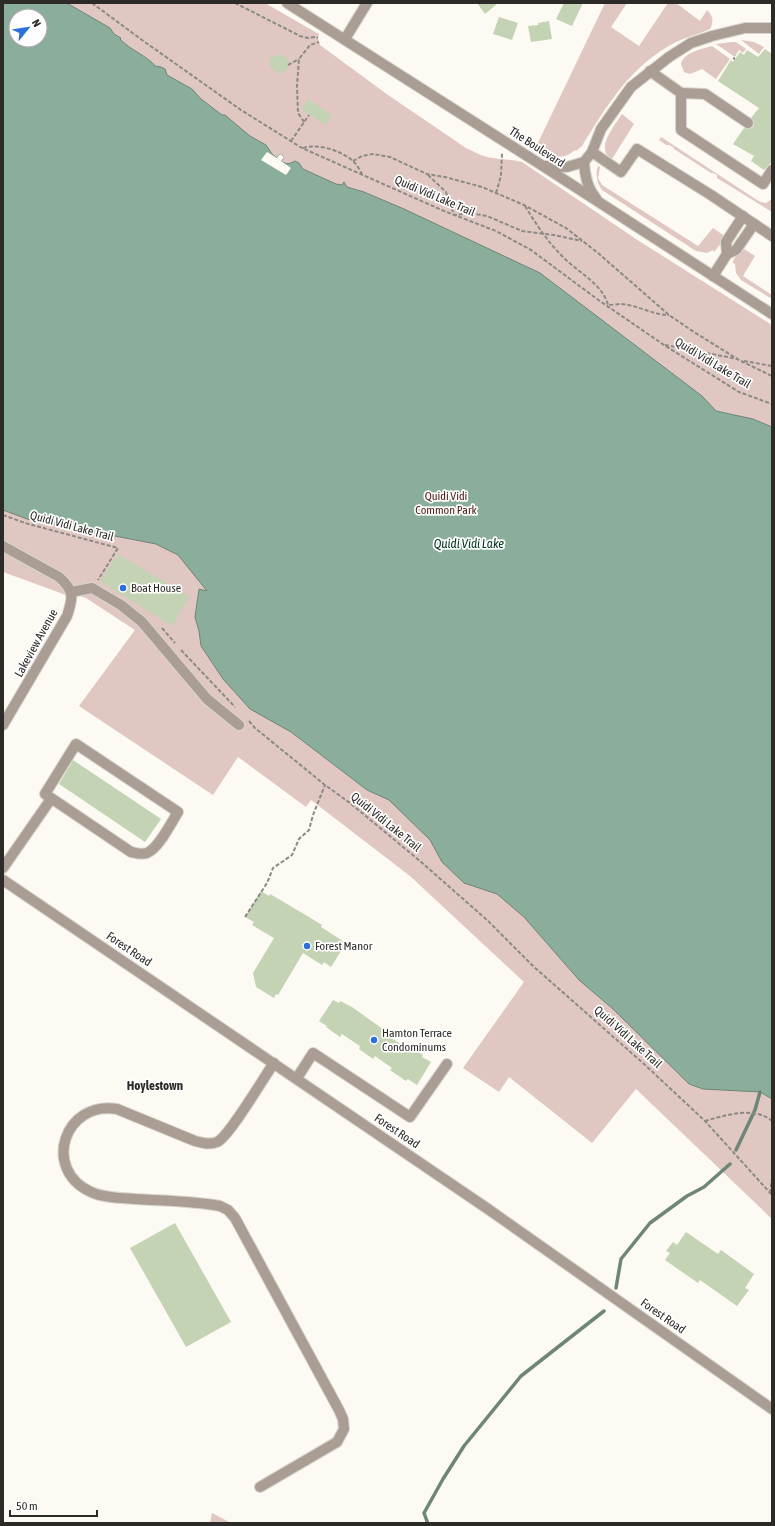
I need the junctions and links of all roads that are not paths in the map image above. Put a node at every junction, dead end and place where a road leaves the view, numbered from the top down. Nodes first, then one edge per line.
1 (287, 3) edge
2 (367, 3) edge
3 (772, 28) edge
4 (345, 39) junction
5 (650, 71) junction
6 (681, 93) junction
7 (748, 123) dead end
8 (592, 152) junction
9 (584, 162) junction
10 (543, 166) junction
11 (772, 170) edge
12 (601, 204) junction
13 (743, 216) junction
14 (754, 224) junction
15 (772, 236) edge
16 (727, 254) junction
17 (713, 276) junction
18 (772, 314) edge
19 (3, 546) edge
20 (71, 592) junction
21 (242, 721) road end
22 (3, 725) edge
23 (51, 799) junction
24 (3, 868) edge
25 (3, 880) edge
26 (274, 1063) junction
27 (447, 1064) dead end
28 (297, 1078) junction
29 (772, 1409) edge
30 (260, 1487) dead end

1 - 4 street, The Boulevard
2 - 4 street
3 - 5 street
4 - 10 street, The Boulevard
5 - 6 street
5 - 8 street
6 - 7 street
6 - 11 street
8 - 9 street
8 - 13 street
9 - 10 street
9 - 12 street
10 - 12 street, The Boulevard
12 - 17 street, The Boulevard
13 - 14 street
13 - 16 street
14 - 15 street
14 - 16 street
16 - 17 street
17 - 18 street, The Boulevard
19 - 20 street
20 - 21 street
20 - 22 street, Lakeview Avenue
23 - 23 street
23 - 24 street
25 - 26 street, Forest Road
26 - 28 street, Forest Road
26 - 30 street
27 - 28 street
28 - 29 street, Forest Road

